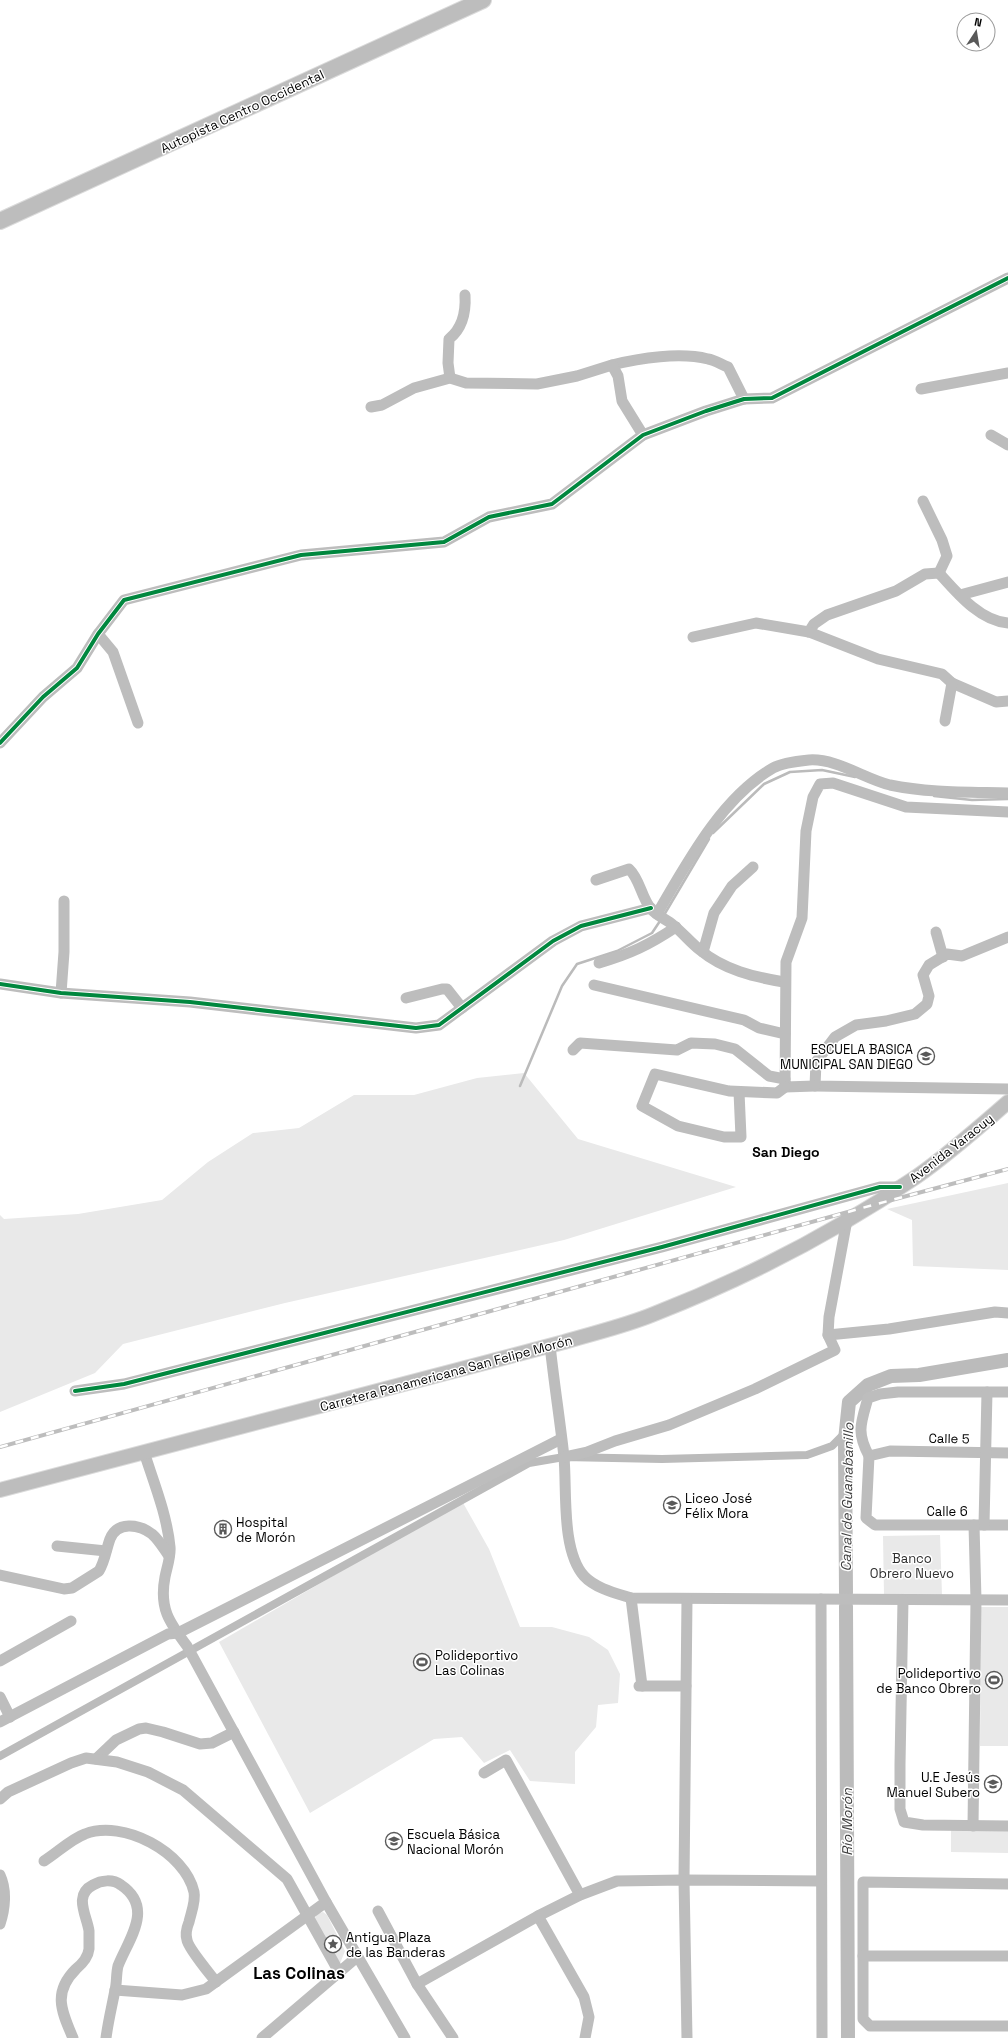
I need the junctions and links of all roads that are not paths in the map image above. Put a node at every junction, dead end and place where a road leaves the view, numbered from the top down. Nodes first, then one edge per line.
1 (458, 0) edge
2 (483, 0) edge
3 (0, 210) edge
4 (0, 221) edge
5 (1008, 278) edge
6 (465, 295) dead end
7 (612, 365) junction
8 (1008, 373) edge
9 (450, 378) junction
10 (921, 389) dead end
11 (744, 399) junction
12 (371, 407) dead end
13 (643, 435) junction
14 (991, 435) dead end
15 (1008, 445) edge
16 (923, 501) dead end
17 (939, 573) junction
18 (1008, 582) edge
19 (960, 595) junction
20 (1008, 623) edge
21 (809, 632) junction
22 (98, 634) junction
23 (693, 636) dead end
24 (952, 683) junction
25 (1008, 701) edge
26 (945, 721) dead end
27 (138, 723) dead end
28 (0, 743) edge
29 (1008, 793) edge
30 (1008, 812) edge
31 (753, 867) dead end
32 (596, 880) dead end
33 (64, 901) dead end
34 (656, 913) junction
35 (673, 925) junction
36 (936, 932) dead end
37 (1008, 937) edge
38 (703, 952) junction
39 (942, 957) junction
40 (599, 963) dead end
41 (784, 982) junction
42 (0, 984) edge
43 (594, 985) dead end
44 (61, 993) junction
45 (406, 998) dead end
46 (462, 1008) junction
47 (785, 1034) junction
48 (573, 1050) dead end
49 (785, 1083) junction
50 (815, 1086) junction
51 (1008, 1089) edge
52 (739, 1092) junction
53 (1008, 1102) edge
54 (900, 1187) junction
55 (874, 1205) joint
56 (847, 1220) junction
57 (1008, 1313) edge
58 (828, 1335) junction
59 (550, 1346) junction
60 (74, 1391) dead end
61 (987, 1392) junction
62 (1008, 1392) edge
63 (561, 1439) junction
64 (144, 1452) junction
65 (986, 1453) junction
66 (1008, 1453) edge
67 (869, 1456) junction
68 (564, 1457) junction
69 (0, 1490) edge
70 (979, 1525) junction
71 (1008, 1525) edge
72 (57, 1546) dead end
73 (106, 1551) junction
74 (169, 1556) junction
75 (0, 1575) edge
76 (631, 1598) junction
77 (687, 1599) junction
78 (821, 1599) junction
79 (903, 1600) junction
80 (976, 1600) junction
81 (1008, 1600) edge
82 (71, 1621) dead end
83 (178, 1633) junction
84 (0, 1661) edge
85 (686, 1686) junction
86 (0, 1697) edge
87 (10, 1716) junction
88 (0, 1722) edge
89 (234, 1732) junction
90 (96, 1758) junction
91 (484, 1773) dead end
92 (0, 1799) edge
93 (974, 1826) junction
94 (1008, 1826) edge
95 (44, 1861) dead end
96 (0, 1875) edge
97 (684, 1880) junction
98 (821, 1881) junction
99 (1008, 1884) edge
100 (580, 1895) junction
101 (326, 1902) junction
102 (378, 1911) dead end
103 (307, 1914) junction
104 (538, 1916) junction
105 (0, 1924) edge
106 (863, 1956) junction
107 (1008, 1956) edge
108 (357, 1957) junction
109 (339, 1972) junction
110 (216, 1982) junction
111 (417, 1984) junction
112 (115, 1990) junction
113 (1008, 2026) edge
114 (587, 2037) edge
115 (73, 2038) edge
116 (106, 2038) edge
117 (262, 2038) edge
118 (405, 2038) edge
119 (453, 2038) edge
120 (687, 2038) edge
121 (822, 2038) edge

1 - 3 highway, Autopista Centro Occidental
2 - 4 highway, Autopista Centro Occidental
5 - 11 street
6 - 9 street
7 - 9 street
7 - 11 street
7 - 13 street
8 - 10 street
9 - 12 street
11 - 13 street
13 - 22 street
14 - 15 street
16 - 17 street
17 - 19 street
17 - 21 street
18 - 19 street
19 - 20 street
21 - 23 street
21 - 24 street
22 - 27 street
22 - 28 street
24 - 25 street
24 - 26 street
29 - 34 street
30 - 41 street
31 - 38 street
32 - 34 street
33 - 44 street
34 - 35 street
34 - 46 street
35 - 38 street
35 - 40 street
36 - 39 street
37 - 39 street
38 - 41 street
39 - 50 street
41 - 47 street
42 - 44 street
43 - 47 street
44 - 46 street
45 - 46 street
47 - 49 street
48 - 49 street
49 - 50 street
49 - 52 street
50 - 51 street
52 - 52 street
53 - 54 main road, Avenida Yaracuy
54 - 55 main road, Avenida Yaracuy
54 - 60 street
55 - 56 main road, Carretera Panamericana San Felipe Morón
56 - 58 street
56 - 59 main road, Carretera Panamericana San Felipe Morón
57 - 58 street
58 - 68 street
59 - 63 street
59 - 64 main road, Carretera Panamericana San Felipe Morón
61 - 62 street
61 - 65 street
61 - 67 street
63 - 68 street
63 - 83 street
64 - 69 main road, Carretera Panamericana San Felipe Morón
64 - 74 street
65 - 66 street, Calle 5
65 - 67 street, Calle 5
65 - 70 street
67 - 70 street, Calle 6
68 - 76 street
70 - 71 street, Calle 6
70 - 80 street
72 - 73 street
73 - 74 street
73 - 75 street
74 - 83 street
76 - 77 street
76 - 85 street
77 - 78 street
77 - 85 street
78 - 79 street
78 - 98 street
79 - 80 street
79 - 93 street
80 - 81 street
80 - 93 street
82 - 84 street
83 - 87 street
83 - 89 street
85 - 97 street
86 - 87 street
87 - 88 street
89 - 90 street
89 - 101 street
90 - 92 street
90 - 103 street
91 - 100 street
93 - 94 street
95 - 110 street
96 - 105 street
97 - 98 street
97 - 100 street
97 - 120 street
98 - 121 street
99 - 106 street
100 - 104 street
101 - 103 street
101 - 108 street
102 - 111 street
103 - 109 street
103 - 110 street
104 - 111 street
104 - 114 street
106 - 107 street
106 - 113 street
108 - 109 street
108 - 118 street
109 - 117 street
110 - 112 street
111 - 119 street
112 - 115 street
112 - 116 street

